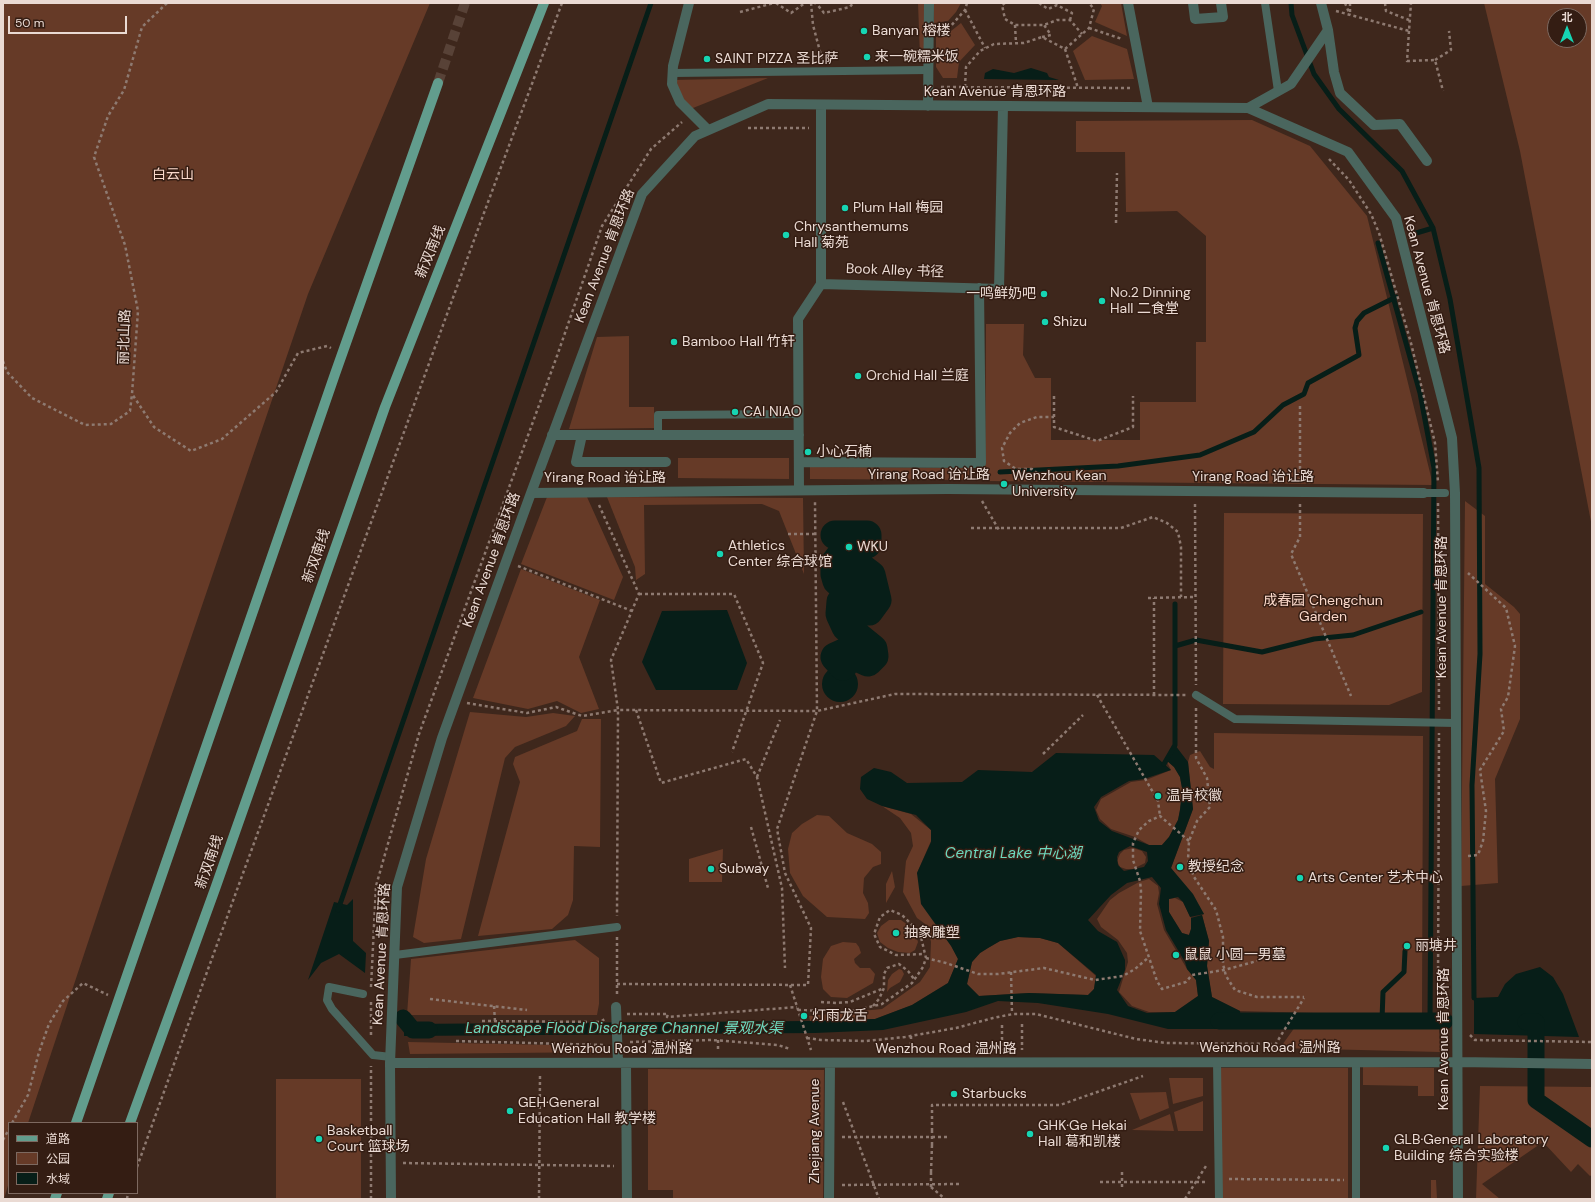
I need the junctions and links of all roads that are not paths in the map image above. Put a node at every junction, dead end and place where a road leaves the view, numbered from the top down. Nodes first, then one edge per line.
1 (544, 3) edge
2 (689, 3) edge
3 (929, 3) edge
4 (1128, 3) edge
5 (1194, 3) edge
6 (1221, 3) edge
7 (1265, 3) edge
8 (1322, 5) edge
9 (1327, 30) junction
10 (928, 70) junction
11 (673, 73) junction
12 (438, 83) tunnel mouth
13 (1278, 91) junction
14 (821, 105) junction
15 (928, 106) junction
16 (1003, 106) junction
17 (1148, 107) junction
18 (1248, 108) junction
19 (708, 130) junction
20 (1427, 161) dead end
21 (821, 284) junction
22 (979, 288) junction
23 (799, 414) junction
24 (552, 435) junction
25 (582, 435) junction
26 (658, 435) junction
27 (799, 435) junction
28 (666, 462) dead end
29 (799, 462) junction
30 (799, 490) junction
31 (531, 493) junction
32 (1424, 493) joint
33 (1446, 493) junction
34 (1196, 695) road end
35 (1456, 723) junction
36 (617, 927) road end
37 (394, 955) junction
38 (362, 994) dead end
39 (617, 1009) road end
40 (390, 1060) junction
41 (1217, 1062) junction
42 (1356, 1062) junction
43 (1458, 1062) junction
44 (621, 1063) junction
45 (830, 1063) junction
46 (1592, 1064) edge
47 (76, 1122) edge
48 (130, 1122) edge
49 (391, 1199) edge
50 (627, 1199) edge
51 (829, 1199) edge
52 (1219, 1199) edge
53 (1356, 1199) edge
54 (1458, 1199) edge

1 - 48 main road, 新双南线
2 - 11 street
3 - 10 street
4 - 17 street
5 - 6 street
7 - 13 lane
8 - 9 street
9 - 13 street
9 - 20 street
10 - 11 lane
10 - 15 street
11 - 19 street
12 - 47 main road
13 - 18 street
14 - 15 street, Kean Avenue 肯恩环路
14 - 19 street, Kean Avenue 肯恩环路
14 - 21 street
15 - 16 street, Kean Avenue 肯恩环路
16 - 17 street, Kean Avenue 肯恩环路
16 - 22 street, Book Alley 书径
17 - 18 street, Kean Avenue 肯恩环路
18 - 33 street, Kean Avenue 肯恩环路
19 - 24 street, Kean Avenue 肯恩环路
21 - 22 street, Book Alley 书径
21 - 23 street
22 - 29 street
23 - 26 lane
23 - 27 street
24 - 25 street
24 - 31 street, Kean Avenue 肯恩环路
25 - 26 street
25 - 28 street
26 - 27 street
27 - 29 street
29 - 30 street
30 - 31 street, Yirang Road 诒让路
30 - 32 street, Yirang Road 诒让路
31 - 37 street, Kean Avenue 肯恩环路
32 - 33 lane, bridge
33 - 35 street, Kean Avenue 肯恩环路
34 - 35 lane
35 - 43 street, Kean Avenue 肯恩环路
36 - 37 lane
37 - 40 street, Kean Avenue 肯恩环路
38 - 40 lane
39 - 44 street
40 - 44 street, Wenzhou Road 温州路
40 - 49 street, Kean Avenue 肯恩环路
41 - 42 street, Wenzhou Road 温州路
41 - 45 street, Wenzhou Road 温州路
41 - 52 lane
42 - 43 street, Wenzhou Road 温州路
42 - 53 lane
43 - 46 street, Wenzhou Road 温州路
43 - 54 street, Kean Avenue 肯恩环路
44 - 45 street, Wenzhou Road 温州路
44 - 50 street
45 - 51 street, Zhejiang Avenue

